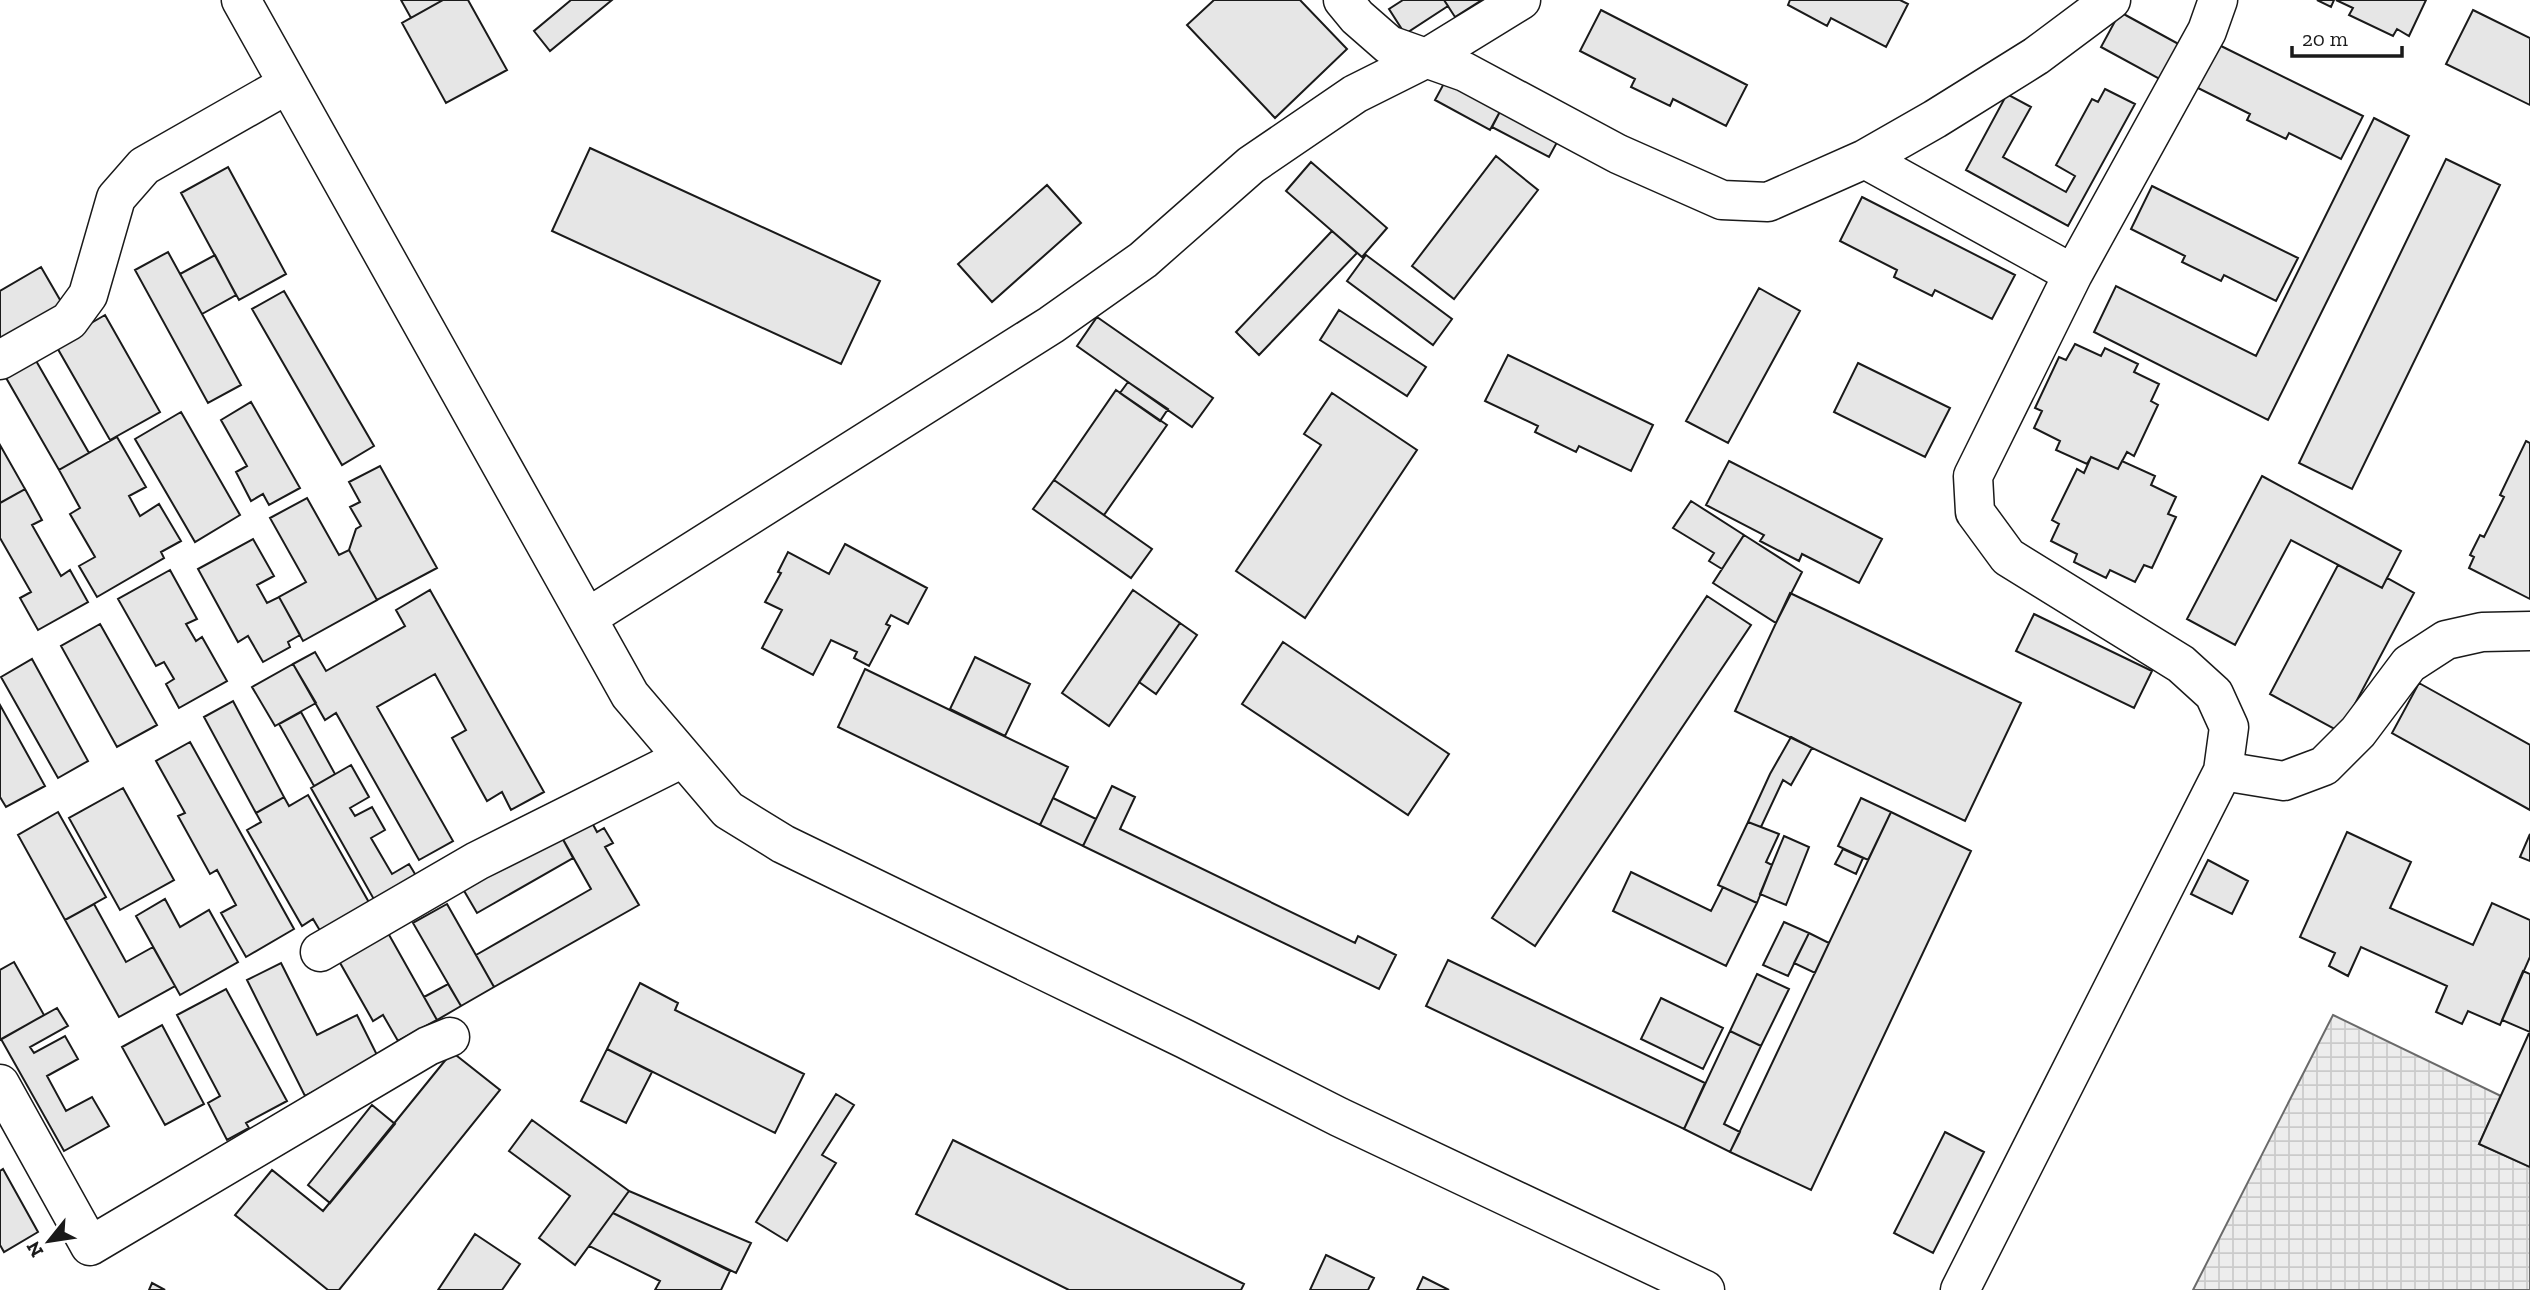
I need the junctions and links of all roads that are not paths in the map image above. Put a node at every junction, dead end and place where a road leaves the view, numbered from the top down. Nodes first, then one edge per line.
1 (242, 0) edge
2 (1343, 0) edge
3 (1521, 0) edge
4 (2111, 0) edge
5 (2218, 0) edge
6 (1425, 59) junction
7 (288, 84) junction
8 (1866, 159) junction
9 (2073, 274) junction
10 (0, 359) edge
11 (587, 618) junction
12 (2530, 631) edge
13 (683, 758) junction
14 (2223, 771) junction
15 (320, 952) dead end
16 (450, 1037) dead end
17 (0, 1084) edge
18 (1705, 1290) edge
19 (1960, 1290) edge

1 - 7 street
2 - 6 street
3 - 6 street
4 - 8 street
5 - 9 street
6 - 8 street
6 - 11 street
7 - 10 street
7 - 11 street
8 - 9 street
9 - 14 street
11 - 13 street
12 - 14 street
13 - 15 street
13 - 18 street
14 - 19 street
16 - 17 street

